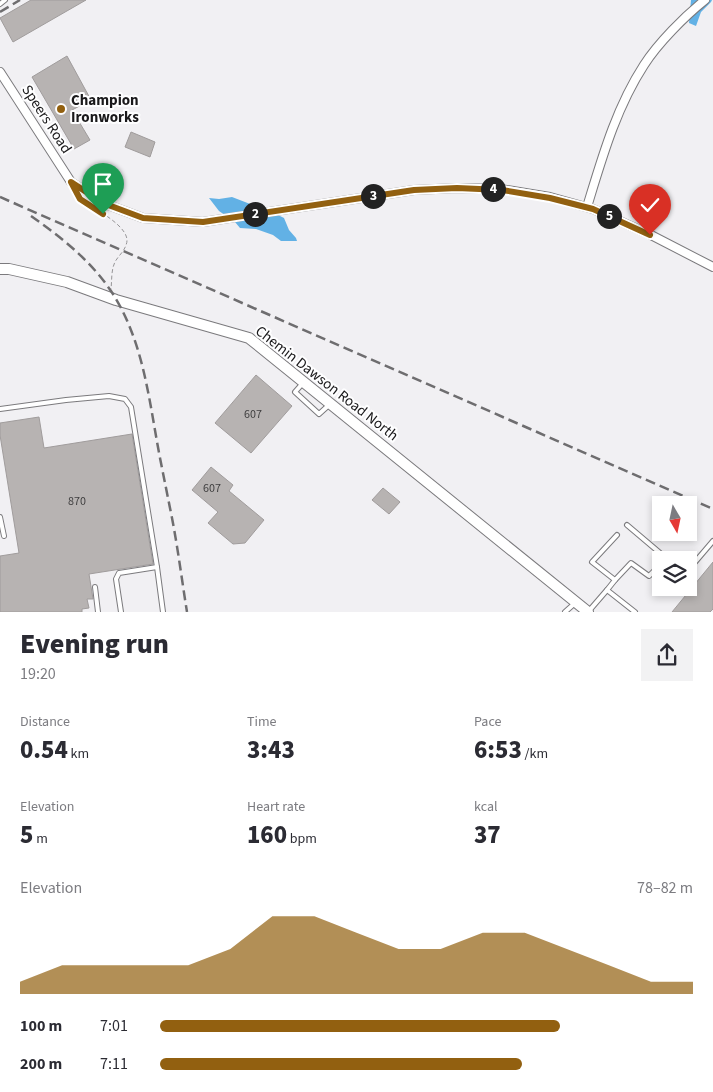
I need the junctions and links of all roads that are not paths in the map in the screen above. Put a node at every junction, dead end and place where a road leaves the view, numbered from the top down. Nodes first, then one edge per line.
1 (5, 0) edge
2 (705, 0) edge
3 (0, 4) edge
4 (0, 72) edge
5 (587, 207) junction
6 (713, 267) edge
7 (0, 269) edge
8 (304, 382) junction
9 (330, 404) junction
10 (0, 409) edge
11 (0, 517) edge
12 (627, 525) dead end
13 (617, 535) dead end
14 (4, 536) dead end
15 (713, 541) edge
16 (656, 551) edge
17 (697, 560) edge
18 (157, 567) junction
19 (652, 573) edge
20 (615, 580) junction
21 (95, 587) dead end
22 (608, 590) junction
23 (576, 602) junction
24 (98, 612) edge
25 (121, 612) edge
26 (163, 612) edge
27 (565, 612) edge
28 (588, 612) edge
29 (635, 612) edge

1 - 3 lane
2 - 5 street
4 - 5 street, Speers Road
5 - 6 street
7 - 8 street, Chemin Dawson Road North
8 - 9 street, Chemin Dawson Road North
8 - 9 lane
9 - 23 street, Chemin Dawson Road North
10 - 18 lane
11 - 14 lane
12 - 16 lane
13 - 20 lane
15 - 17 lane
18 - 25 lane
18 - 26 lane
19 - 20 lane
20 - 22 lane
21 - 24 lane
22 - 28 lane
22 - 29 lane
23 - 27 lane
23 - 28 street, Chemin Dawson Road North

